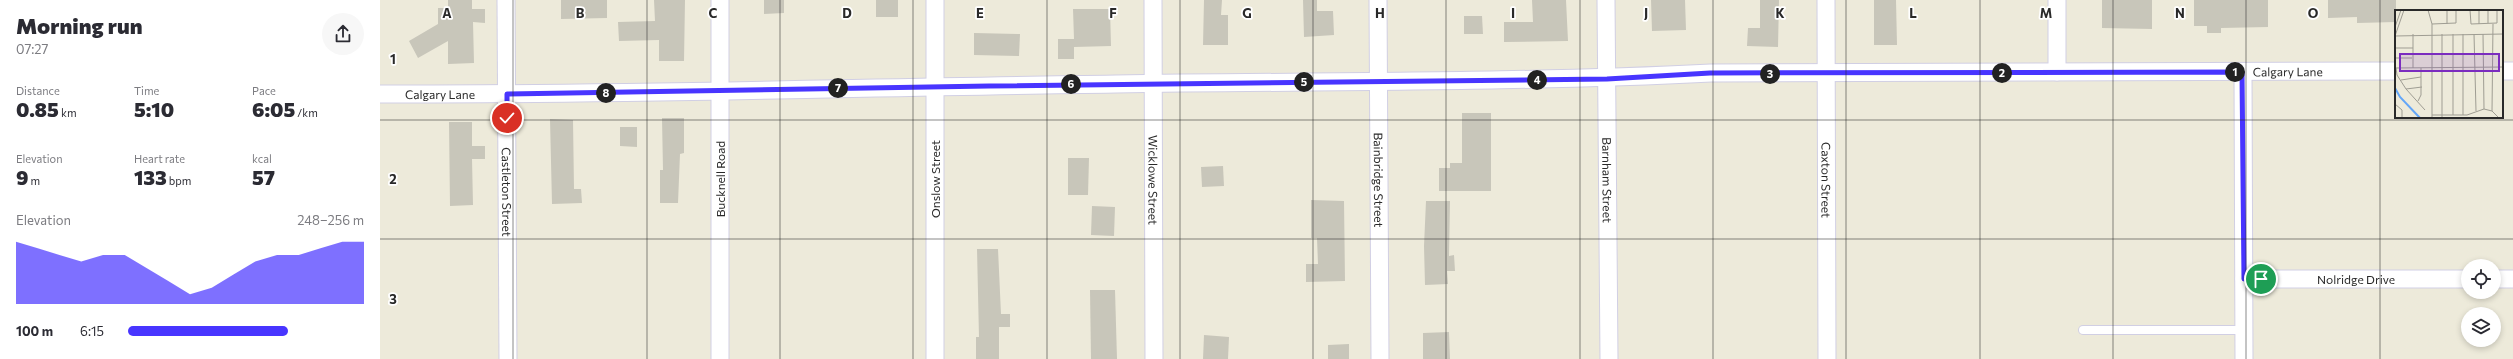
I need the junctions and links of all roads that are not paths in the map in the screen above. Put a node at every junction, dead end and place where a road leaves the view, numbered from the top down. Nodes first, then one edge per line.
1 (506, 0) edge
2 (720, 0) edge
3 (934, 0) edge
4 (1153, 0) edge
5 (1378, 0) edge
6 (1606, 0) edge
7 (1826, 0) edge
8 (2057, 0) edge
9 (2395, 71) edge
10 (2057, 72) junction
11 (2242, 72) junction
12 (1826, 74) junction
13 (1607, 79) junction
14 (1378, 82) junction
15 (1153, 83) junction
16 (935, 86) junction
17 (720, 90) junction
18 (380, 94) edge
19 (507, 94) junction
20 (2244, 279) junction
21 (2461, 279) edge
22 (2501, 279) edge
23 (2513, 279) edge
24 (2083, 330) dead end
25 (2244, 330) junction
26 (508, 359) edge
27 (720, 359) edge
28 (934, 359) edge
29 (1154, 359) edge
30 (1380, 359) edge
31 (1609, 359) edge
32 (1827, 359) edge
33 (2244, 359) edge

1 - 19 street, Castleton Street
2 - 17 street, Bucknell Road
3 - 16 street, Onslow Street
4 - 15 street, Wicklowe Street
5 - 14 street, Bainbridge Street
6 - 13 street, Barnham Street
7 - 12 street, Caxton Street
8 - 10 street
9 - 11 street, Calgary Lane
10 - 11 street, Calgary Lane
10 - 12 street, Calgary Lane
11 - 20 street
12 - 13 street, Calgary Lane
12 - 32 street, Caxton Street
13 - 14 street, Calgary Lane
13 - 31 street, Barnham Street
14 - 15 street, Calgary Lane
14 - 30 street, Bainbridge Street
15 - 16 street, Calgary Lane
15 - 29 street, Wicklowe Street
16 - 17 street, Calgary Lane
16 - 28 street, Onslow Street
17 - 19 street, Calgary Lane
17 - 27 street, Bucknell Road
18 - 19 street, Calgary Lane
19 - 26 street, Castleton Street
20 - 21 street, Nolridge Drive
20 - 25 street
22 - 23 street
24 - 25 lane
25 - 33 street

